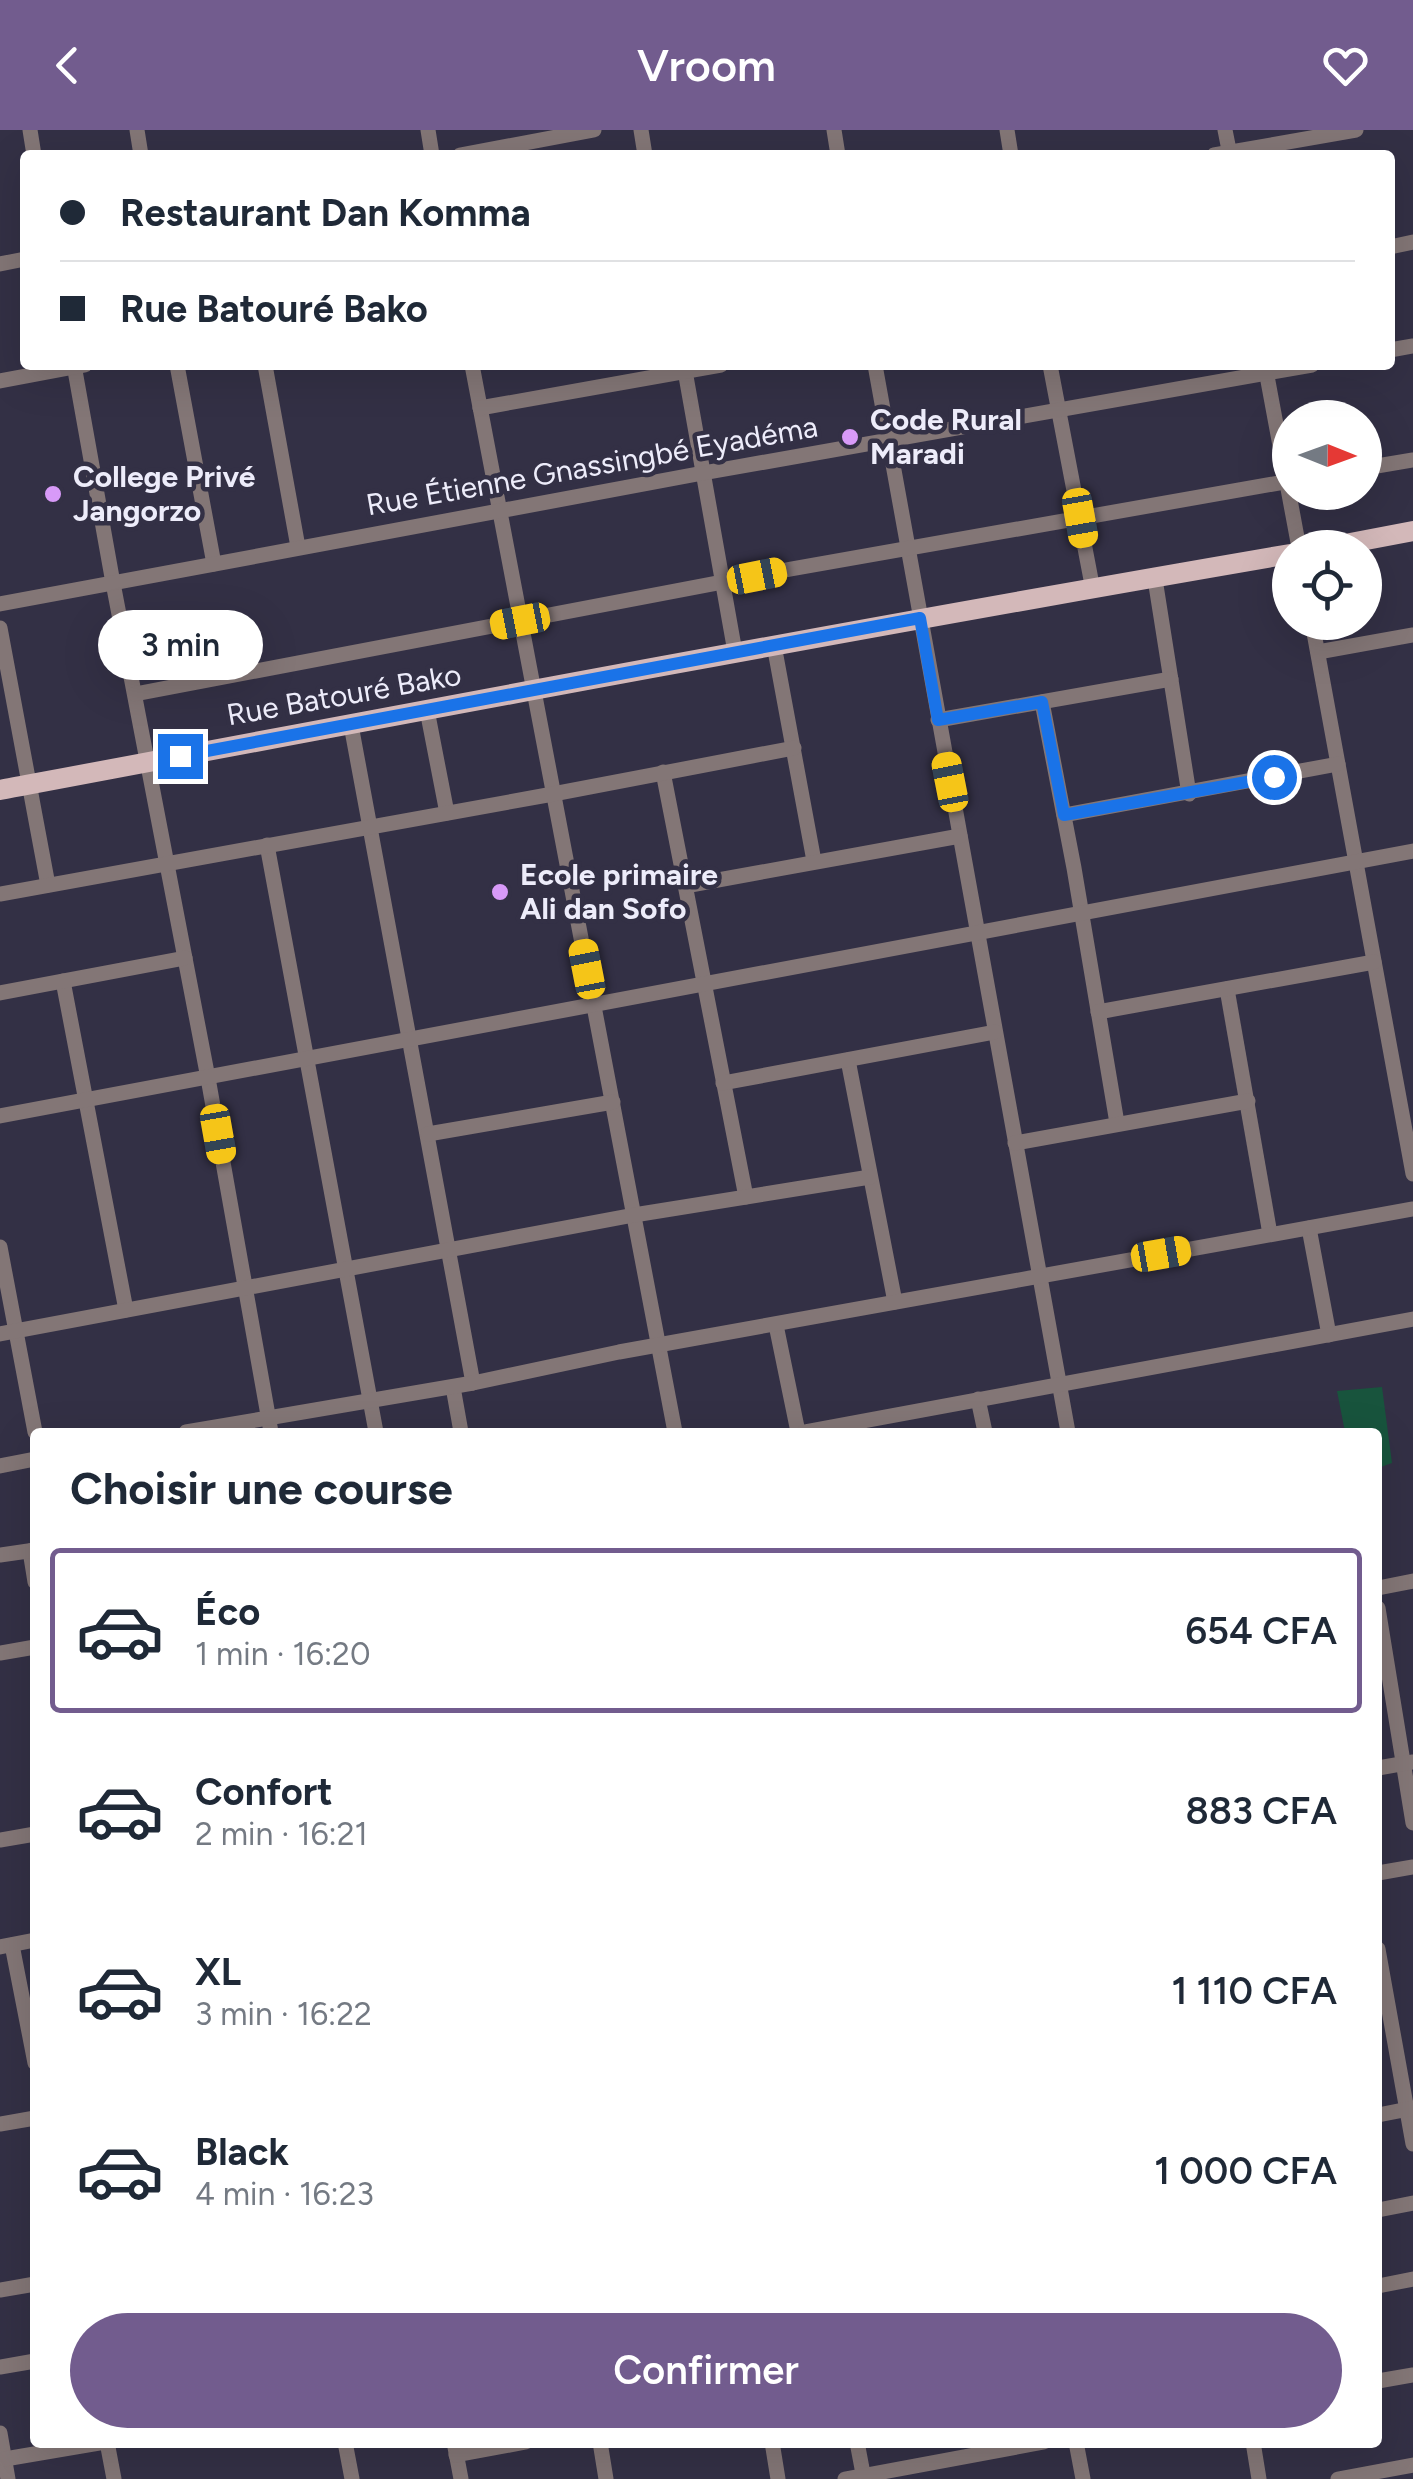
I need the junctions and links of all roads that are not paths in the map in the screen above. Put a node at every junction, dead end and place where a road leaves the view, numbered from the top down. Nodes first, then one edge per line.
1 (594, 130) edge
2 (1356, 130) edge
3 (487, 150) edge
4 (1246, 150) edge
5 (57, 370) edge
6 (79, 370) edge
7 (178, 370) edge
8 (266, 370) edge
9 (473, 370) edge
10 (679, 370) edge
11 (684, 370) edge
12 (876, 370) edge
13 (1051, 370) edge
14 (1266, 370) edge
15 (0, 381) edge
16 (1272, 400) edge
17 (480, 408) junction
18 (1059, 410) junction
19 (888, 440) junction
20 (1413, 460) edge
21 (1382, 465) edge
22 (703, 473) junction
23 (1272, 484) edge
24 (499, 510) junction
25 (1080, 518) junction
26 (1413, 531) edge
27 (1382, 537) edge
28 (298, 547) junction
29 (908, 549) junction
30 (1272, 557) edge
31 (214, 564) junction
32 (1155, 578) junction
33 (722, 583) junction
34 (112, 584) junction
35 (1094, 590) junction
36 (0, 604) edge
37 (920, 618) junction
38 (520, 621) junction
39 (0, 628) edge
40 (1413, 635) edge
41 (1316, 640) edge
42 (774, 645) junction
43 (734, 652) junction
44 (1318, 652) junction
45 (1171, 679) junction
46 (533, 690) junction
47 (134, 694) junction
48 (1042, 702) junction
49 (427, 710) junction
50 (938, 720) junction
51 (350, 725) junction
52 (794, 748) junction
53 (147, 762) junction
54 (1338, 764) junction
55 (662, 772) junction
56 (29, 784) junction
57 (0, 790) edge
58 (553, 794) junction
59 (1189, 794) junction
60 (448, 812) junction
61 (1064, 815) junction
62 (370, 826) junction
63 (960, 836) junction
64 (268, 845) junction
65 (1413, 851) edge
66 (814, 860) junction
67 (1356, 861) junction
68 (166, 863) junction
69 (48, 885) junction
70 (686, 886) junction
71 (0, 894) edge
72 (1081, 913) junction
73 (977, 932) junction
74 (185, 958) junction
75 (1374, 962) junction
76 (63, 981) junction
77 (704, 984) junction
78 (1226, 989) junction
79 (0, 993) edge
80 (594, 1004) junction
81 (1098, 1012) junction
82 (995, 1032) junction
83 (410, 1038) junction
84 (307, 1058) junction
85 (848, 1060) junction
86 (1413, 1074) edge
87 (208, 1078) junction
88 (1395, 1078) junction
89 (724, 1083) junction
90 (86, 1100) junction
91 (1248, 1100) junction
92 (613, 1102) junction
93 (0, 1116) edge
94 (1118, 1123) junction
95 (428, 1134) junction
96 (1015, 1143) junction
97 (1413, 1174) edge
98 (870, 1177) junction
99 (746, 1197) junction
100 (1413, 1209) edge
101 (634, 1215) junction
102 (1309, 1228) junction
103 (1270, 1234) junction
104 (0, 1246) edge
105 (449, 1249) junction
106 (346, 1268) junction
107 (1040, 1278) junction
108 (244, 1288) junction
109 (895, 1302) junction
110 (126, 1310) junction
111 (1413, 1319) edge
112 (776, 1325) junction
113 (8, 1332) edge
114 (1329, 1335) junction
115 (660, 1345) junction
116 (474, 1383) junction
117 (1059, 1386) junction
118 (453, 1387) junction
119 (978, 1399) junction
120 (370, 1401) junction
121 (269, 1426) edge
122 (34, 1428) edge
123 (241, 1428) edge
124 (375, 1428) edge
125 (459, 1428) edge
126 (674, 1428) edge
127 (800, 1428) edge
128 (822, 1428) edge
129 (983, 1428) edge
130 (1067, 1428) edge
131 (30, 1461) edge
132 (0, 1466) edge
133 (30, 1550) edge
134 (0, 1555) edge
135 (1413, 1582) edge
136 (1382, 1587) edge
137 (30, 1648) edge
138 (0, 1653) edge
139 (1382, 1661) edge
140 (1384, 1687) edge
141 (1408, 1763) edge
142 (1382, 1767) edge
143 (1413, 1823) edge
144 (30, 1835) edge
145 (0, 1840) edge
146 (1413, 1866) edge
147 (1382, 1871) edge
148 (6, 1946) edge
149 (1382, 1995) edge
150 (30, 2043) edge
151 (1395, 2049) junction
152 (1382, 2051) edge
153 (1410, 2109) edge
154 (1382, 2114) edge
155 (30, 2119) edge
156 (0, 2124) edge
157 (1413, 2144) edge
158 (1413, 2203) edge
159 (1382, 2209) edge
160 (1413, 2279) edge
161 (30, 2285) edge
162 (1382, 2285) edge
163 (0, 2290) edge
164 (30, 2362) edge
165 (0, 2367) edge
166 (1413, 2375) edge
167 (1382, 2380) edge
168 (0, 2433) edge
169 (72, 2448) edge
170 (107, 2448) edge
171 (345, 2448) edge
172 (601, 2448) edge
173 (773, 2448) edge
174 (858, 2448) edge
175 (1013, 2448) edge
176 (1077, 2448) edge
177 (1254, 2448) edge
178 (455, 2449) edge
179 (5, 2460) junction
180 (1413, 2465) edge
181 (864, 2477) edge
182 (347, 2478) edge
183 (8, 2479) edge
184 (114, 2479) edge
185 (461, 2479) edge
186 (606, 2479) edge
187 (778, 2479) edge
188 (845, 2479) edge
189 (1083, 2479) edge
190 (1260, 2479) edge
191 (1338, 2479) edge

1 - 3 street
2 - 4 street
5 - 15 street
6 - 34 street
7 - 31 street
8 - 28 street
9 - 17 street
10 - 17 street
11 - 22 street
12 - 19 street
13 - 18 street
14 - 16 street
14 - 18 street, Rue Étienne Gnassingbé Eyadéma
17 - 24 street
18 - 19 street, Rue Étienne Gnassingbé Eyadéma
18 - 25 street
19 - 22 street, Rue Étienne Gnassingbé Eyadéma
19 - 29 street
20 - 21 street
22 - 24 street, Rue Étienne Gnassingbé Eyadéma
22 - 33 street
23 - 25 street
24 - 28 street, Rue Étienne Gnassingbé Eyadéma
24 - 38 street
25 - 29 street
25 - 35 street
26 - 27 main road
28 - 31 street, Rue Étienne Gnassingbé Eyadéma
29 - 33 street
29 - 37 street
30 - 32 main road, Rue Batouré Bako
31 - 34 street, Rue Étienne Gnassingbé Eyadéma
32 - 35 main road, Rue Batouré Bako
32 - 45 street
33 - 38 street
33 - 43 street
34 - 36 street, Rue Étienne Gnassingbé Eyadéma
34 - 47 street
35 - 37 main road, Rue Batouré Bako
37 - 42 main road, Rue Batouré Bako
37 - 50 street
38 - 46 street
38 - 47 street
39 - 56 street
40 - 44 street
41 - 44 street
42 - 43 main road, Rue Batouré Bako
42 - 52 street
43 - 46 main road, Rue Batouré Bako
44 - 54 street
45 - 48 street
45 - 59 street
46 - 49 main road, Rue Batouré Bako
46 - 58 street
47 - 53 street
48 - 50 street
48 - 61 street
49 - 51 main road, Rue Batouré Bako
49 - 60 street
50 - 63 street
51 - 53 main road, Rue Batouré Bako
51 - 62 street
52 - 55 street
52 - 66 street
53 - 56 main road, Rue Batouré Bako
53 - 68 street
54 - 59 street
54 - 67 street
55 - 58 street
55 - 70 street
56 - 57 main road, Rue Batouré Bako
56 - 69 street
58 - 60 street
58 - 80 street
59 - 61 street
60 - 62 street
61 - 72 street
62 - 64 street
62 - 83 street
63 - 66 street
63 - 73 street
64 - 68 street
64 - 84 street
65 - 67 street
66 - 70 street
67 - 72 street
67 - 75 street
68 - 69 street
68 - 74 street
69 - 71 street
70 - 77 street
72 - 73 street
72 - 81 street
73 - 77 street
73 - 82 street
74 - 76 street
74 - 87 street
75 - 78 street
75 - 88 street
76 - 79 street
76 - 90 street
77 - 80 street
77 - 89 street
78 - 81 street
78 - 91 street
80 - 83 street
80 - 92 street
81 - 94 street
82 - 85 street
82 - 96 street
83 - 84 street
83 - 95 street
84 - 87 street
84 - 106 street
85 - 89 street
85 - 98 street
86 - 88 street
87 - 90 street
87 - 108 street
88 - 97 street
89 - 99 street
90 - 93 street
90 - 110 street
91 - 94 street
91 - 103 street
92 - 95 street
92 - 101 street
94 - 96 street
95 - 105 street
96 - 107 street
98 - 99 street
98 - 109 street
99 - 101 street
100 - 102 street
101 - 105 street
101 - 115 street
102 - 103 street
102 - 114 street
103 - 107 street
104 - 113 street
105 - 106 street
105 - 116 street
106 - 108 street
106 - 120 street
107 - 109 street
107 - 117 street
108 - 110 street
108 - 121 street
109 - 112 street
110 - 113 street
111 - 114 street
112 - 115 street
112 - 127 street
113 - 122 street
114 - 117 street
115 - 116 street
115 - 126 street
116 - 118 street
117 - 119 street
117 - 130 street
118 - 120 street
118 - 125 street
119 - 128 street
119 - 129 street
120 - 121 street
120 - 124 street
121 - 123 street
131 - 132 street
133 - 134 street
135 - 136 street
137 - 138 street
139 - 140 street
140 - 141 street
141 - 142 street
141 - 143 street
144 - 145 street
146 - 147 street
148 - 150 street
149 - 151 street
151 - 152 street
151 - 153 street
153 - 154 street
153 - 157 street
155 - 156 street
158 - 159 street
160 - 162 street
161 - 163 street
164 - 165 street
166 - 167 street
168 - 179 street
169 - 179 street
170 - 184 street
171 - 182 street
172 - 186 street
173 - 187 street
174 - 181 street
175 - 181 street
176 - 189 street
177 - 190 street
178 - 185 street
179 - 183 street
180 - 191 street
181 - 188 street

